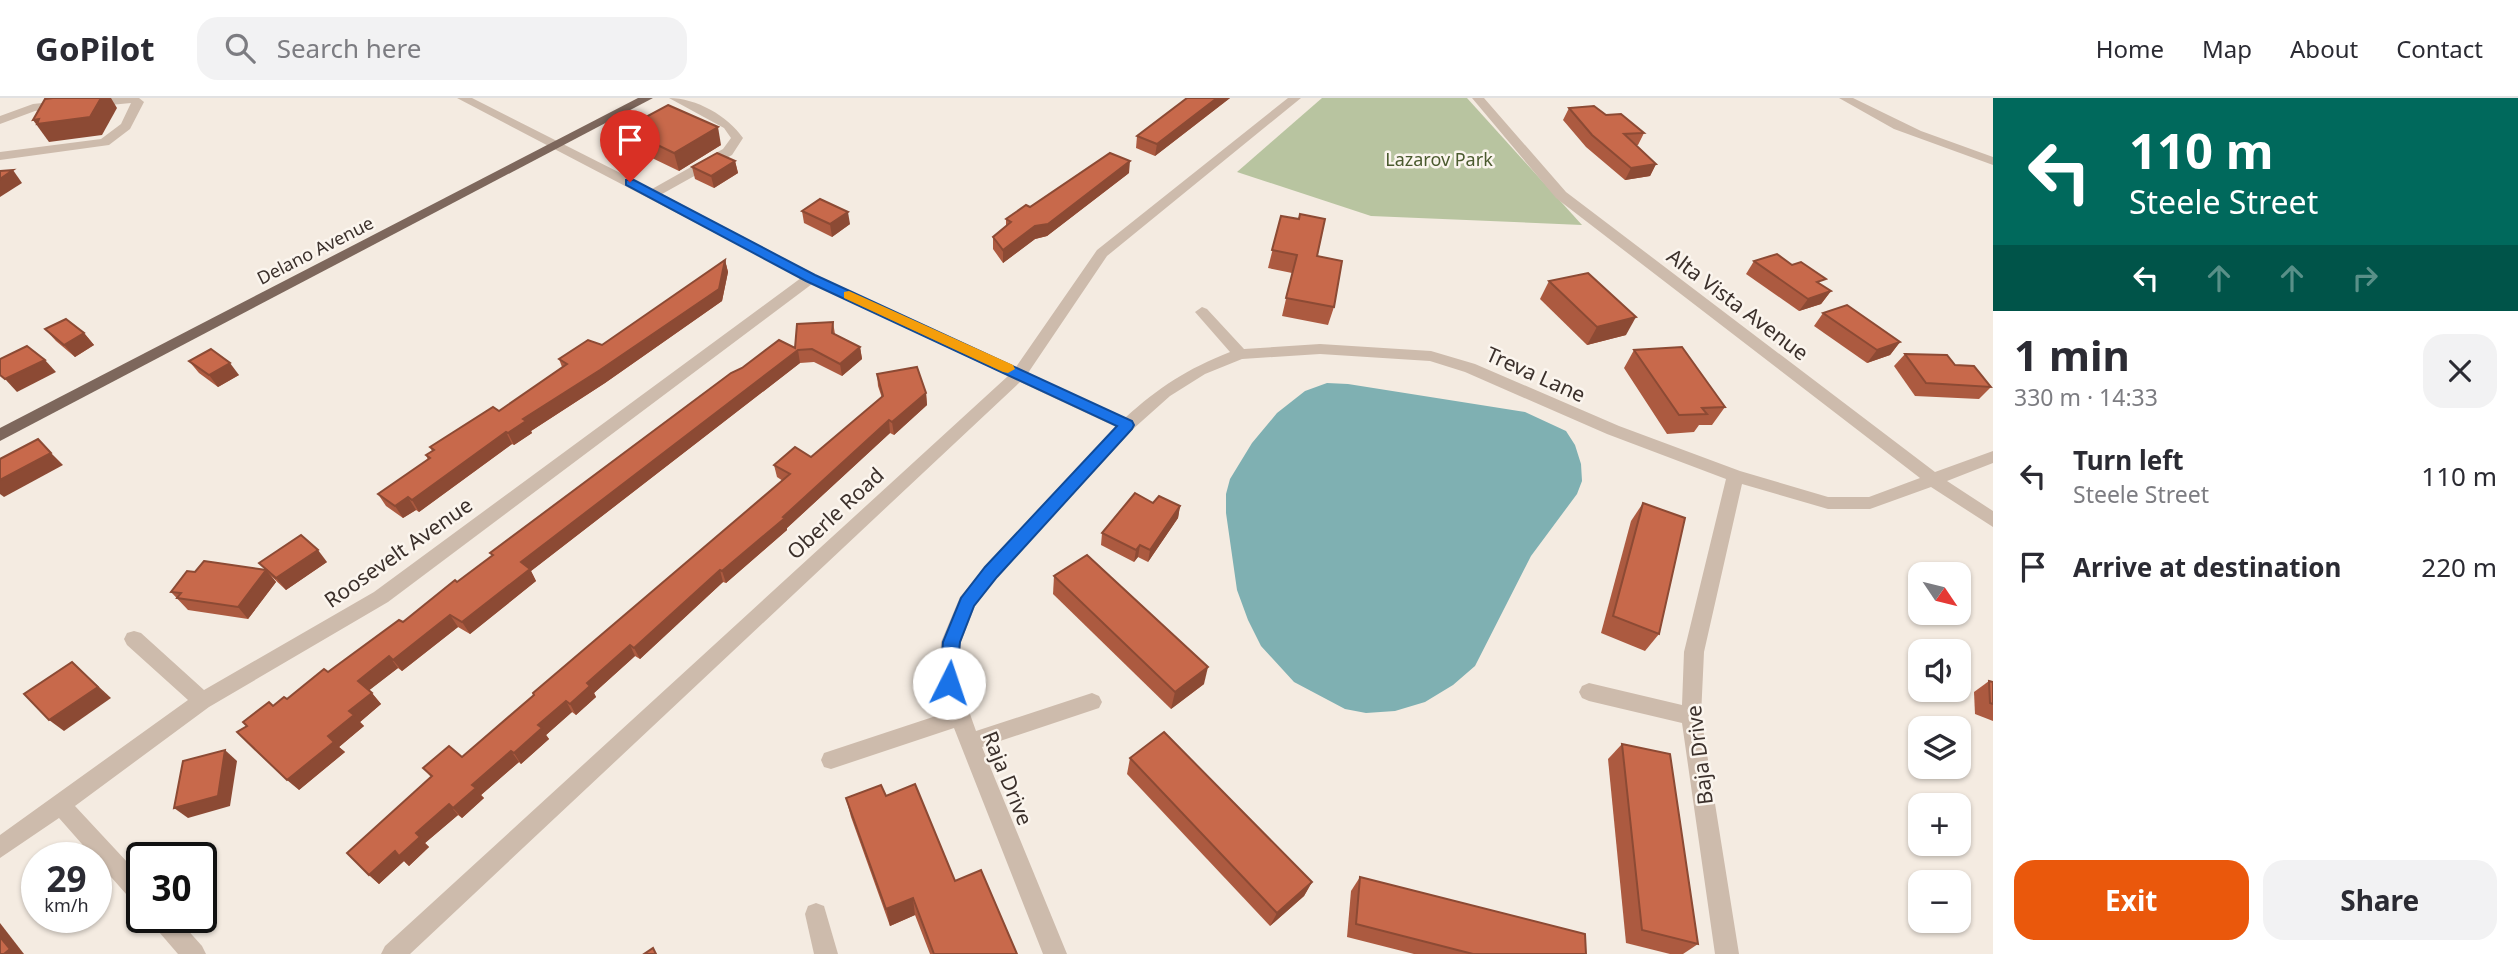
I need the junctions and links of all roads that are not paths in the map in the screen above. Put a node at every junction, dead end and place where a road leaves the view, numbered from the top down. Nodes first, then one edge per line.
1 (463, 98) edge
2 (647, 98) edge
3 (675, 98) edge
4 (1295, 98) edge
5 (1478, 98) edge
6 (1845, 98) edge
7 (0, 120) edge
8 (559, 145) junction
9 (0, 156) edge
10 (1993, 160) edge
11 (653, 194) junction
12 (811, 278) junction
13 (1202, 312) dead end
14 (1240, 354) junction
15 (1019, 374) junction
16 (1127, 425) junction
17 (0, 435) edge
18 (1993, 457) edge
19 (1735, 476) junction
20 (1934, 480) junction
21 (1993, 520) edge
22 (134, 639) dead end
23 (1588, 692) dead end
24 (202, 701) junction
25 (1093, 702) dead end
26 (1691, 716) junction
27 (960, 717) junction
28 (970, 742) junction
29 (831, 760) dead end
30 (61, 805) junction
31 (0, 848) edge
32 (126, 877) edge
33 (816, 914) dead end
34 (175, 933) edge
35 (194, 954) edge
36 (393, 954) edge
37 (826, 954) edge
38 (1055, 954) edge
39 (1727, 954) edge

1 - 8 street
2 - 8 main road, Delano Avenue
3 - 11 street
4 - 15 street, Oberle Road
5 - 20 street, Alta Vista Avenue
6 - 10 street
7 - 9 street
8 - 11 street
8 - 17 main road, Delano Avenue
11 - 12 street
12 - 15 street
12 - 24 street, Roosevelt Avenue
13 - 14 street
14 - 16 street, Treva Lane
14 - 19 street, Treva Lane
15 - 16 street
15 - 36 street, Oberle Road
16 - 27 street, Raja Drive
18 - 20 street, Treva Lane
19 - 20 street, Treva Lane
19 - 26 street, Baja Drive
20 - 21 street, Alta Vista Avenue
22 - 24 street
23 - 26 street
24 - 30 street, Roosevelt Avenue
25 - 28 street
26 - 39 street, Baja Drive
27 - 28 street, Raja Drive
27 - 29 street
28 - 38 street, Raja Drive
30 - 31 street, Roosevelt Avenue
30 - 32 street
33 - 37 street
34 - 35 street

